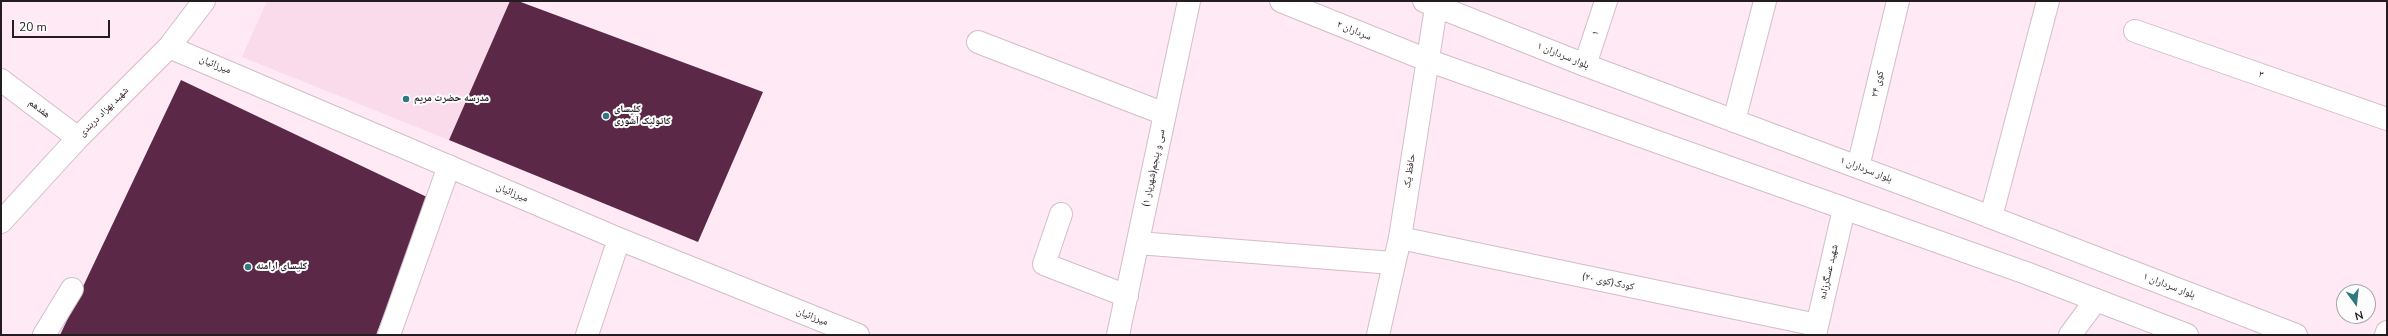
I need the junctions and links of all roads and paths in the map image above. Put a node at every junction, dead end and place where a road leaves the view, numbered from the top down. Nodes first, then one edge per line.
1 (204, 1) edge
2 (1189, 1) edge
3 (1281, 1) edge
4 (1606, 1) edge
5 (1765, 1) edge
6 (1898, 1) edge
7 (2048, 1) edge
8 (1432, 3) edge
9 (2135, 31) dead end
10 (978, 42) dead end
11 (169, 47) junction
12 (1427, 60) junction
13 (1585, 65) junction
14 (1, 80) edge
15 (1165, 114) junction
16 (2387, 119) edge
17 (1734, 121) junction
18 (78, 138) junction
19 (449, 166) junction
20 (1858, 167) junction
21 (1844, 209) junction
22 (1061, 214) dead end
23 (1991, 217) junction
24 (1, 222) edge
25 (1400, 238) junction
26 (619, 239) junction
27 (1138, 243) junction
28 (1393, 263) junction
29 (72, 289) dead end
30 (1127, 296) junction
31 (2096, 300) junction
32 (1816, 330) edge
33 (44, 335) edge
34 (389, 335) edge
35 (587, 335) edge
36 (858, 335) edge
37 (1118, 335) edge
38 (1378, 335) edge
39 (2070, 335) edge
40 (2187, 335) edge
41 (2296, 335) edge

1 - 11 street, شهید بهزاد دربندی
2 - 15 street, سی و پنجم(شهریار ۱)
3 - 12 street, سرداران ۲
4 - 13 street, ۱
5 - 17 street
6 - 20 street, کوی ۲۴
7 - 23 street
8 - 12 street, حافظ یک
8 - 13 street, بلوار سرداران ۱
9 - 16 street, ۳
10 - 15 street
11 - 18 street, شهید بهزاد دربندی
11 - 19 street, میرزائیان
12 - 21 street
12 - 25 street, حافظ یک
13 - 17 street, بلوار سرداران ۱
14 - 18 street, هفدهم
15 - 27 street, سی و پنجم(شهریار ۱)
17 - 20 street, بلوار سرداران ۱
18 - 24 street, شهید بهزاد دربندی
19 - 26 street, میرزائیان
19 - 34 street
20 - 23 street, بلوار سرداران ۱
21 - 31 street
21 - 32 street, شهید عسگرزاده
22 - 30 street
23 - 41 street, بلوار سرداران ۱
25 - 28 street, حافظ یک
25 - 32 street, کودک(کوی ۲۰)
26 - 35 street
26 - 36 street, میرزائیان
27 - 28 street
27 - 30 street, سی و پنجم(شهریار ۱)
28 - 38 street, حافظ یک
29 - 33 street
30 - 37 street, سی و پنجم(شهریار ۱)
31 - 39 street
31 - 40 street

